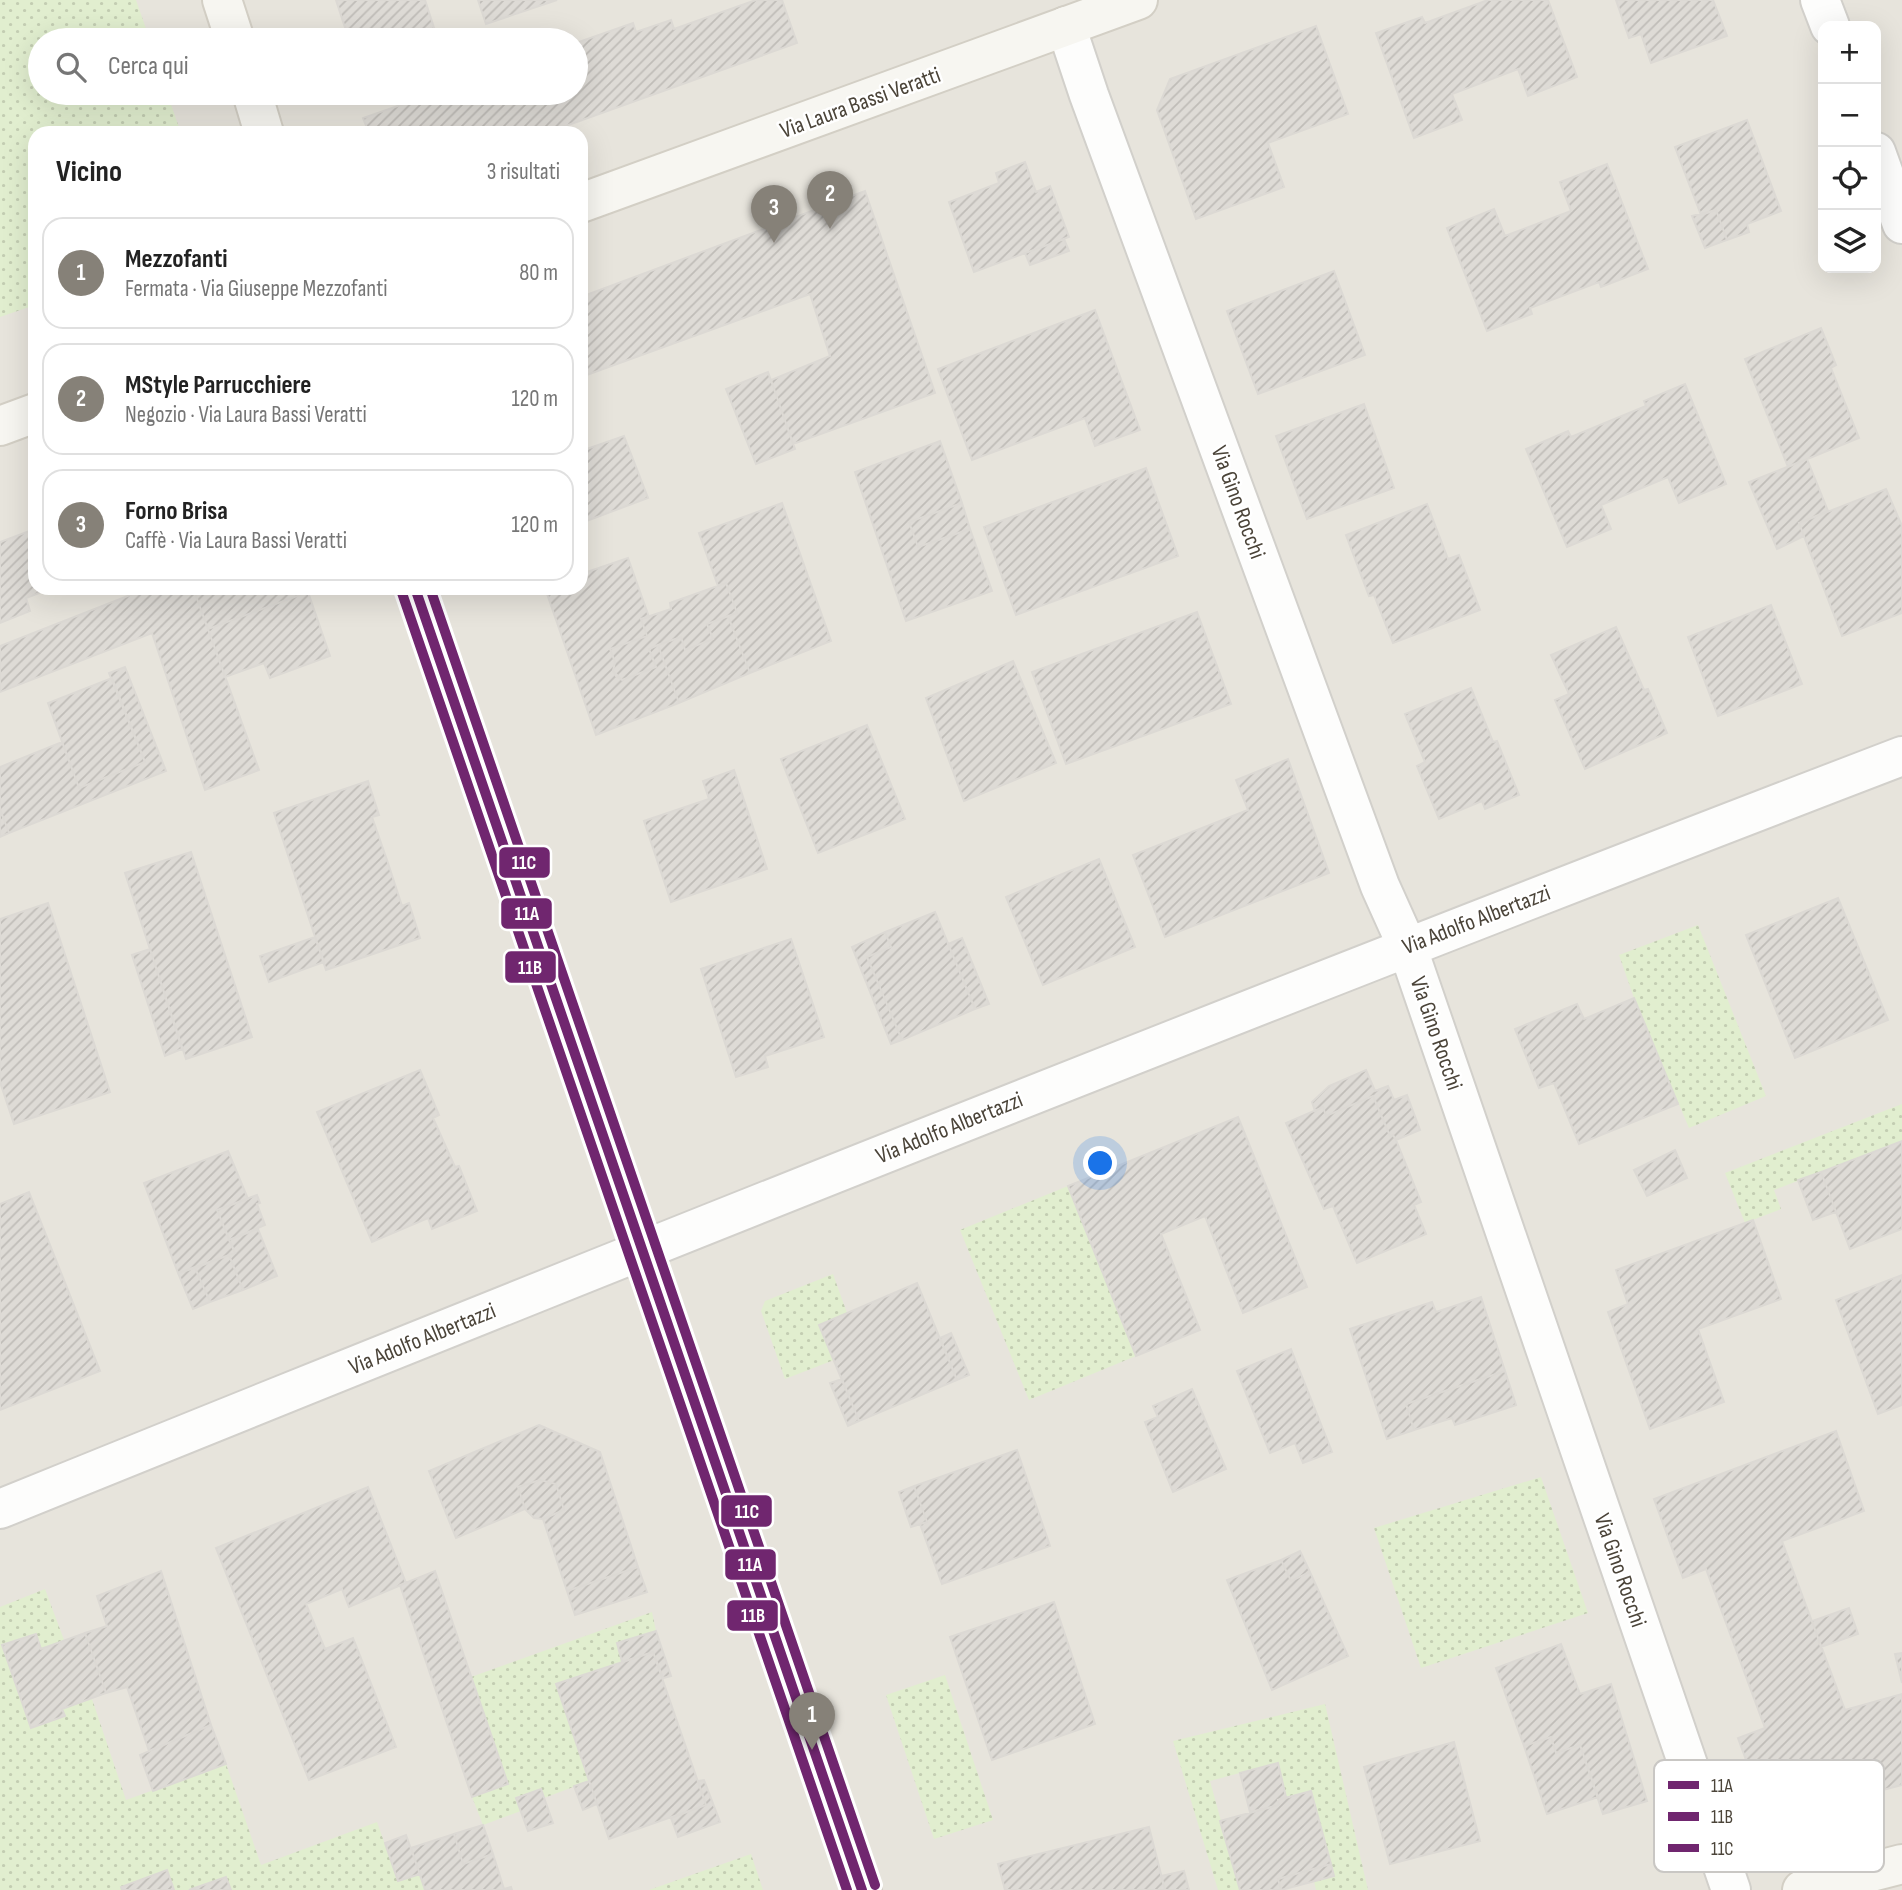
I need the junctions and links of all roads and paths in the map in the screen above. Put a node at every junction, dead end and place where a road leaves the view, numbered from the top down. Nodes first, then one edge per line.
1 (222, 0) edge
2 (1138, 0) edge
3 (1820, 0) edge
4 (1828, 21) edge
5 (1066, 26) junction
6 (231, 28) edge
7 (256, 105) edge
8 (262, 126) edge
9 (1881, 166) edge
10 (588, 200) edge
11 (1902, 224) edge
12 (28, 416) edge
13 (0, 426) edge
14 (417, 595) edge
15 (1902, 756) edge
16 (1407, 946) junction
17 (641, 1250) junction
18 (0, 1509) edge
19 (1686, 1760) edge
20 (1902, 1864) edge
21 (1884, 1869) edge
22 (1725, 1872) edge
23 (1871, 1872) edge
24 (862, 1890) edge
25 (1731, 1890) edge
26 (1802, 1890) edge

1 - 6 street
2 - 5 street, Via Laura Bassi Veratti
3 - 4 street
5 - 10 street, Via Laura Bassi Veratti
5 - 16 street, Via Gino Rocchi
7 - 8 street
9 - 11 street
12 - 13 street
14 - 17 street
15 - 16 street, Via Adolfo Albertazzi
16 - 17 street, Via Adolfo Albertazzi
16 - 19 street, Via Gino Rocchi
17 - 18 street, Via Adolfo Albertazzi
17 - 24 street
20 - 21 street
22 - 25 street, Via Gino Rocchi
23 - 26 street

